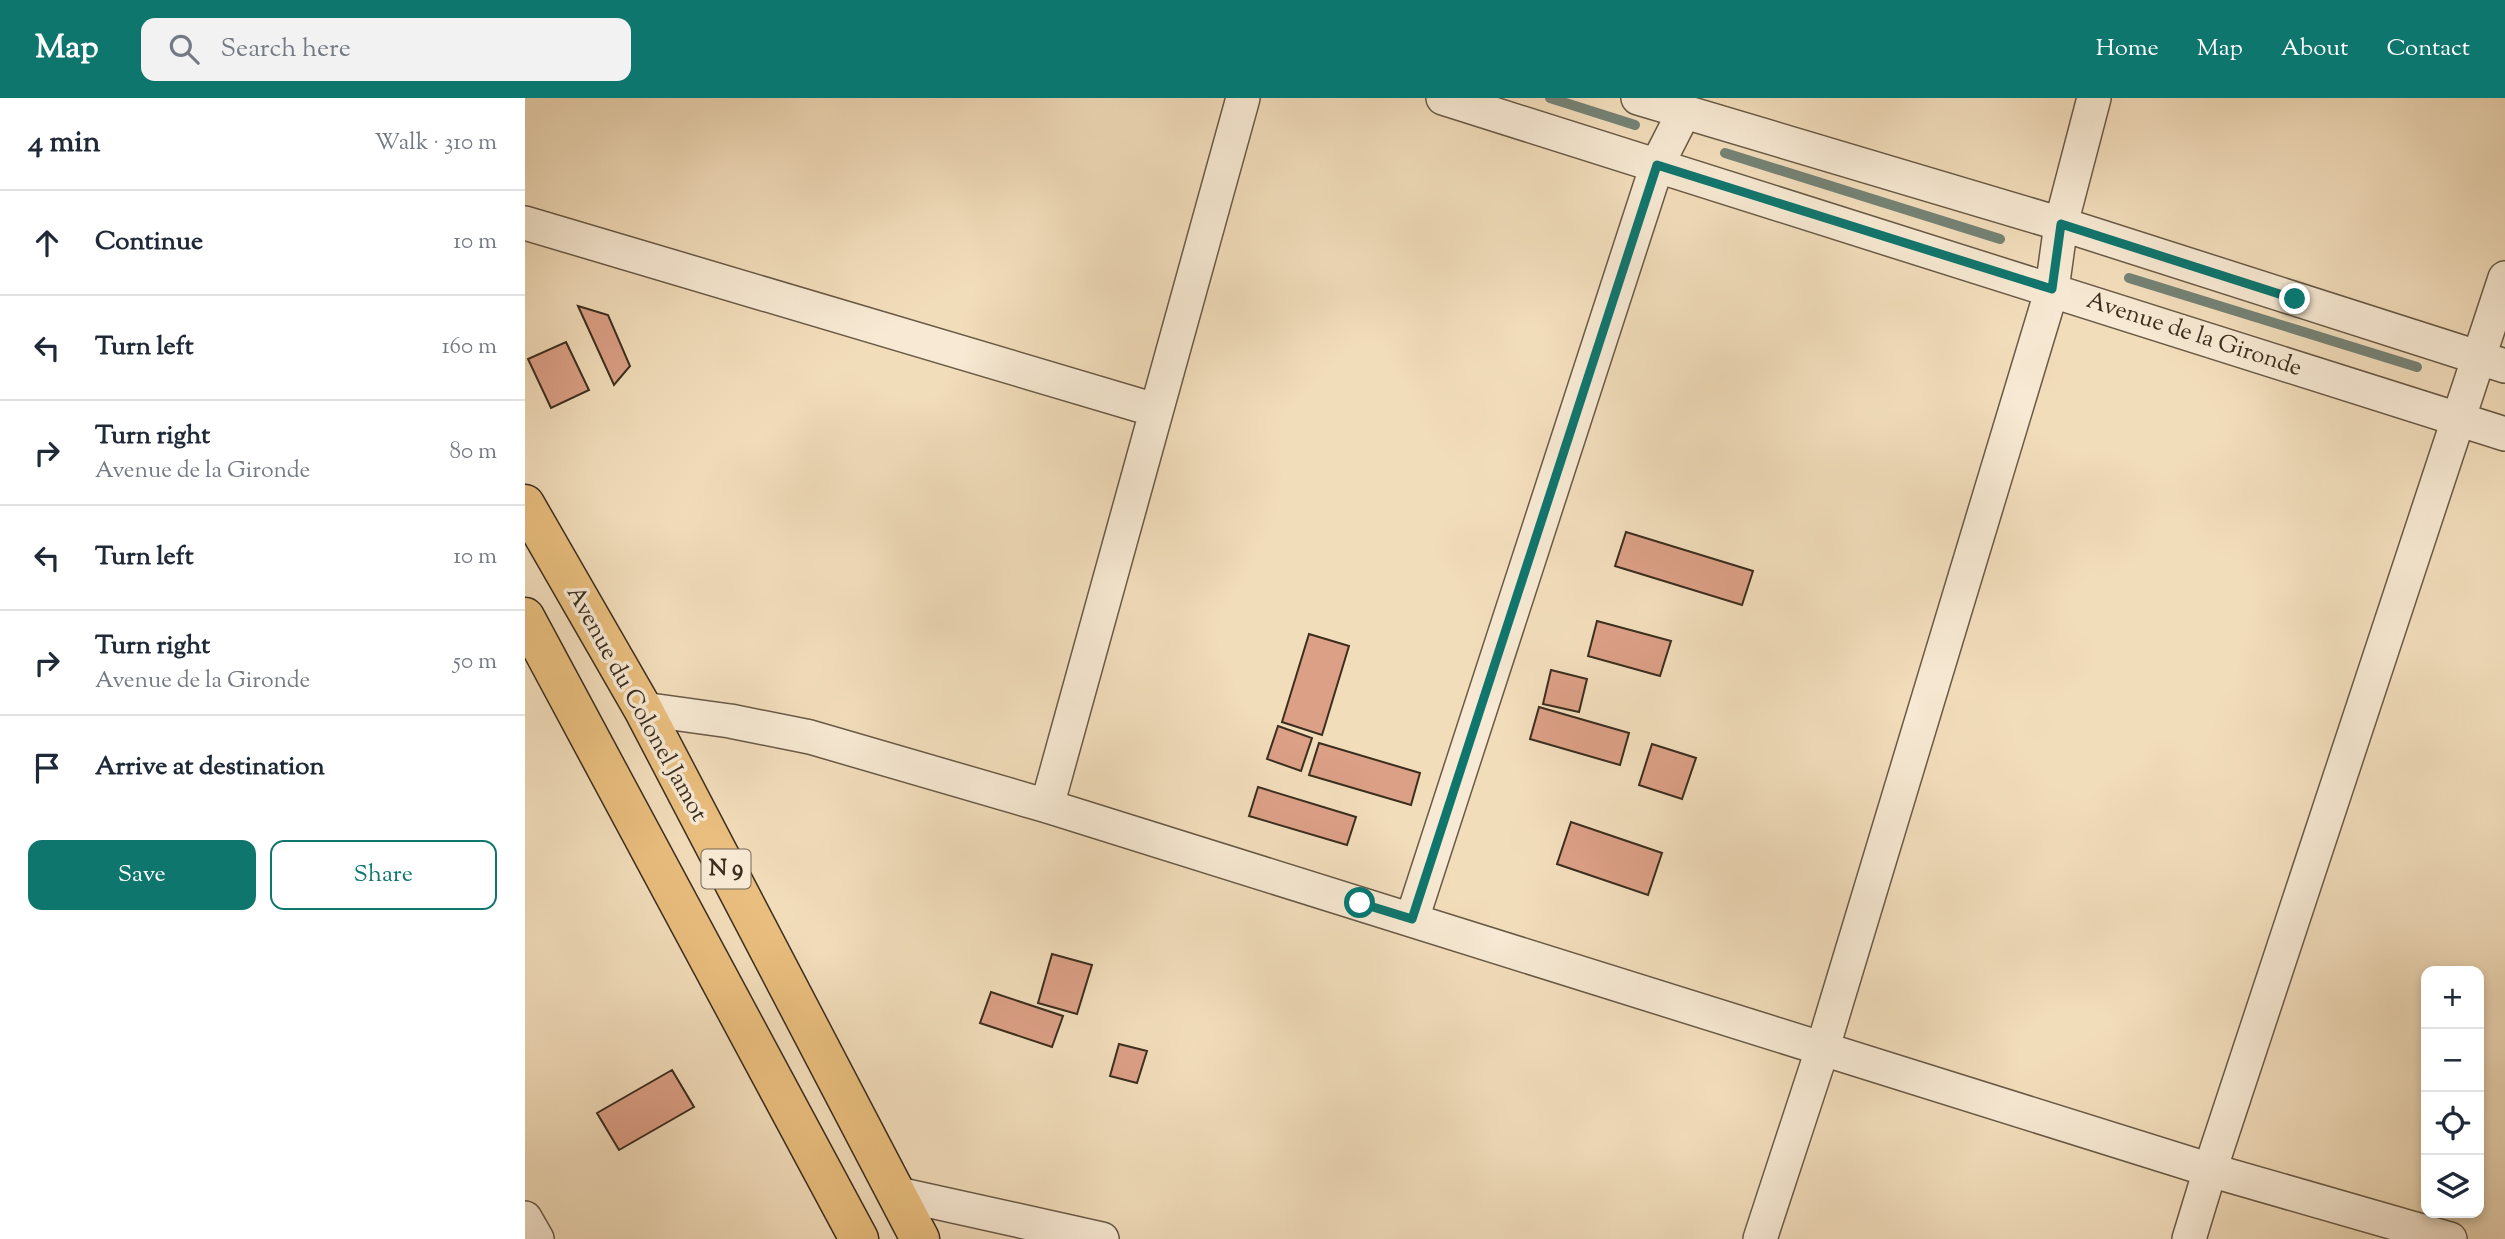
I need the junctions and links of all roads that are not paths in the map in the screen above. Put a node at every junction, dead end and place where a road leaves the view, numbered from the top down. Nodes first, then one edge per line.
1 (1243, 98) edge
2 (1443, 98) edge
3 (1638, 98) edge
4 (2094, 98) edge
5 (1684, 112) junction
6 (1657, 165) junction
7 (525, 223) edge
8 (2061, 224) junction
9 (2505, 278) edge
10 (2052, 289) junction
11 (2491, 361) edge
12 (1155, 410) junction
13 (2458, 419) junction
14 (2505, 433) edge
15 (528, 520) edge
16 (525, 617) edge
17 (643, 709) junction
18 (1047, 806) junction
19 (1412, 919) junction
20 (1823, 1047) junction
21 (2210, 1170) junction
22 (894, 1193) junction
23 (525, 1218) edge
24 (537, 1239) edge
25 (859, 1239) edge
26 (920, 1239) edge
27 (1102, 1239) edge
28 (1760, 1239) edge
29 (2189, 1239) edge
30 (2450, 1239) edge

1 - 12 street
2 - 6 street, Avenue de la Gironde
3 - 5 street
4 - 8 street
5 - 6 street
5 - 8 street
6 - 10 street, Avenue de la Gironde
6 - 19 street
7 - 12 street
8 - 10 street
8 - 11 street
9 - 11 street
10 - 13 street, Avenue de la Gironde
10 - 20 street
11 - 13 street
12 - 18 street
13 - 14 street, Avenue de la Gironde
13 - 21 street
15 - 17 main road, Avenue du Colonel Jamot / N 9
16 - 25 main road, N 9
17 - 18 street
17 - 22 main road, Avenue du Colonel Jamot / N 9
18 - 19 street
19 - 20 street
20 - 21 street
20 - 28 street
21 - 29 street
21 - 30 street
22 - 26 main road, Avenue du Colonel Jamot / N 9
22 - 27 street
23 - 24 street

